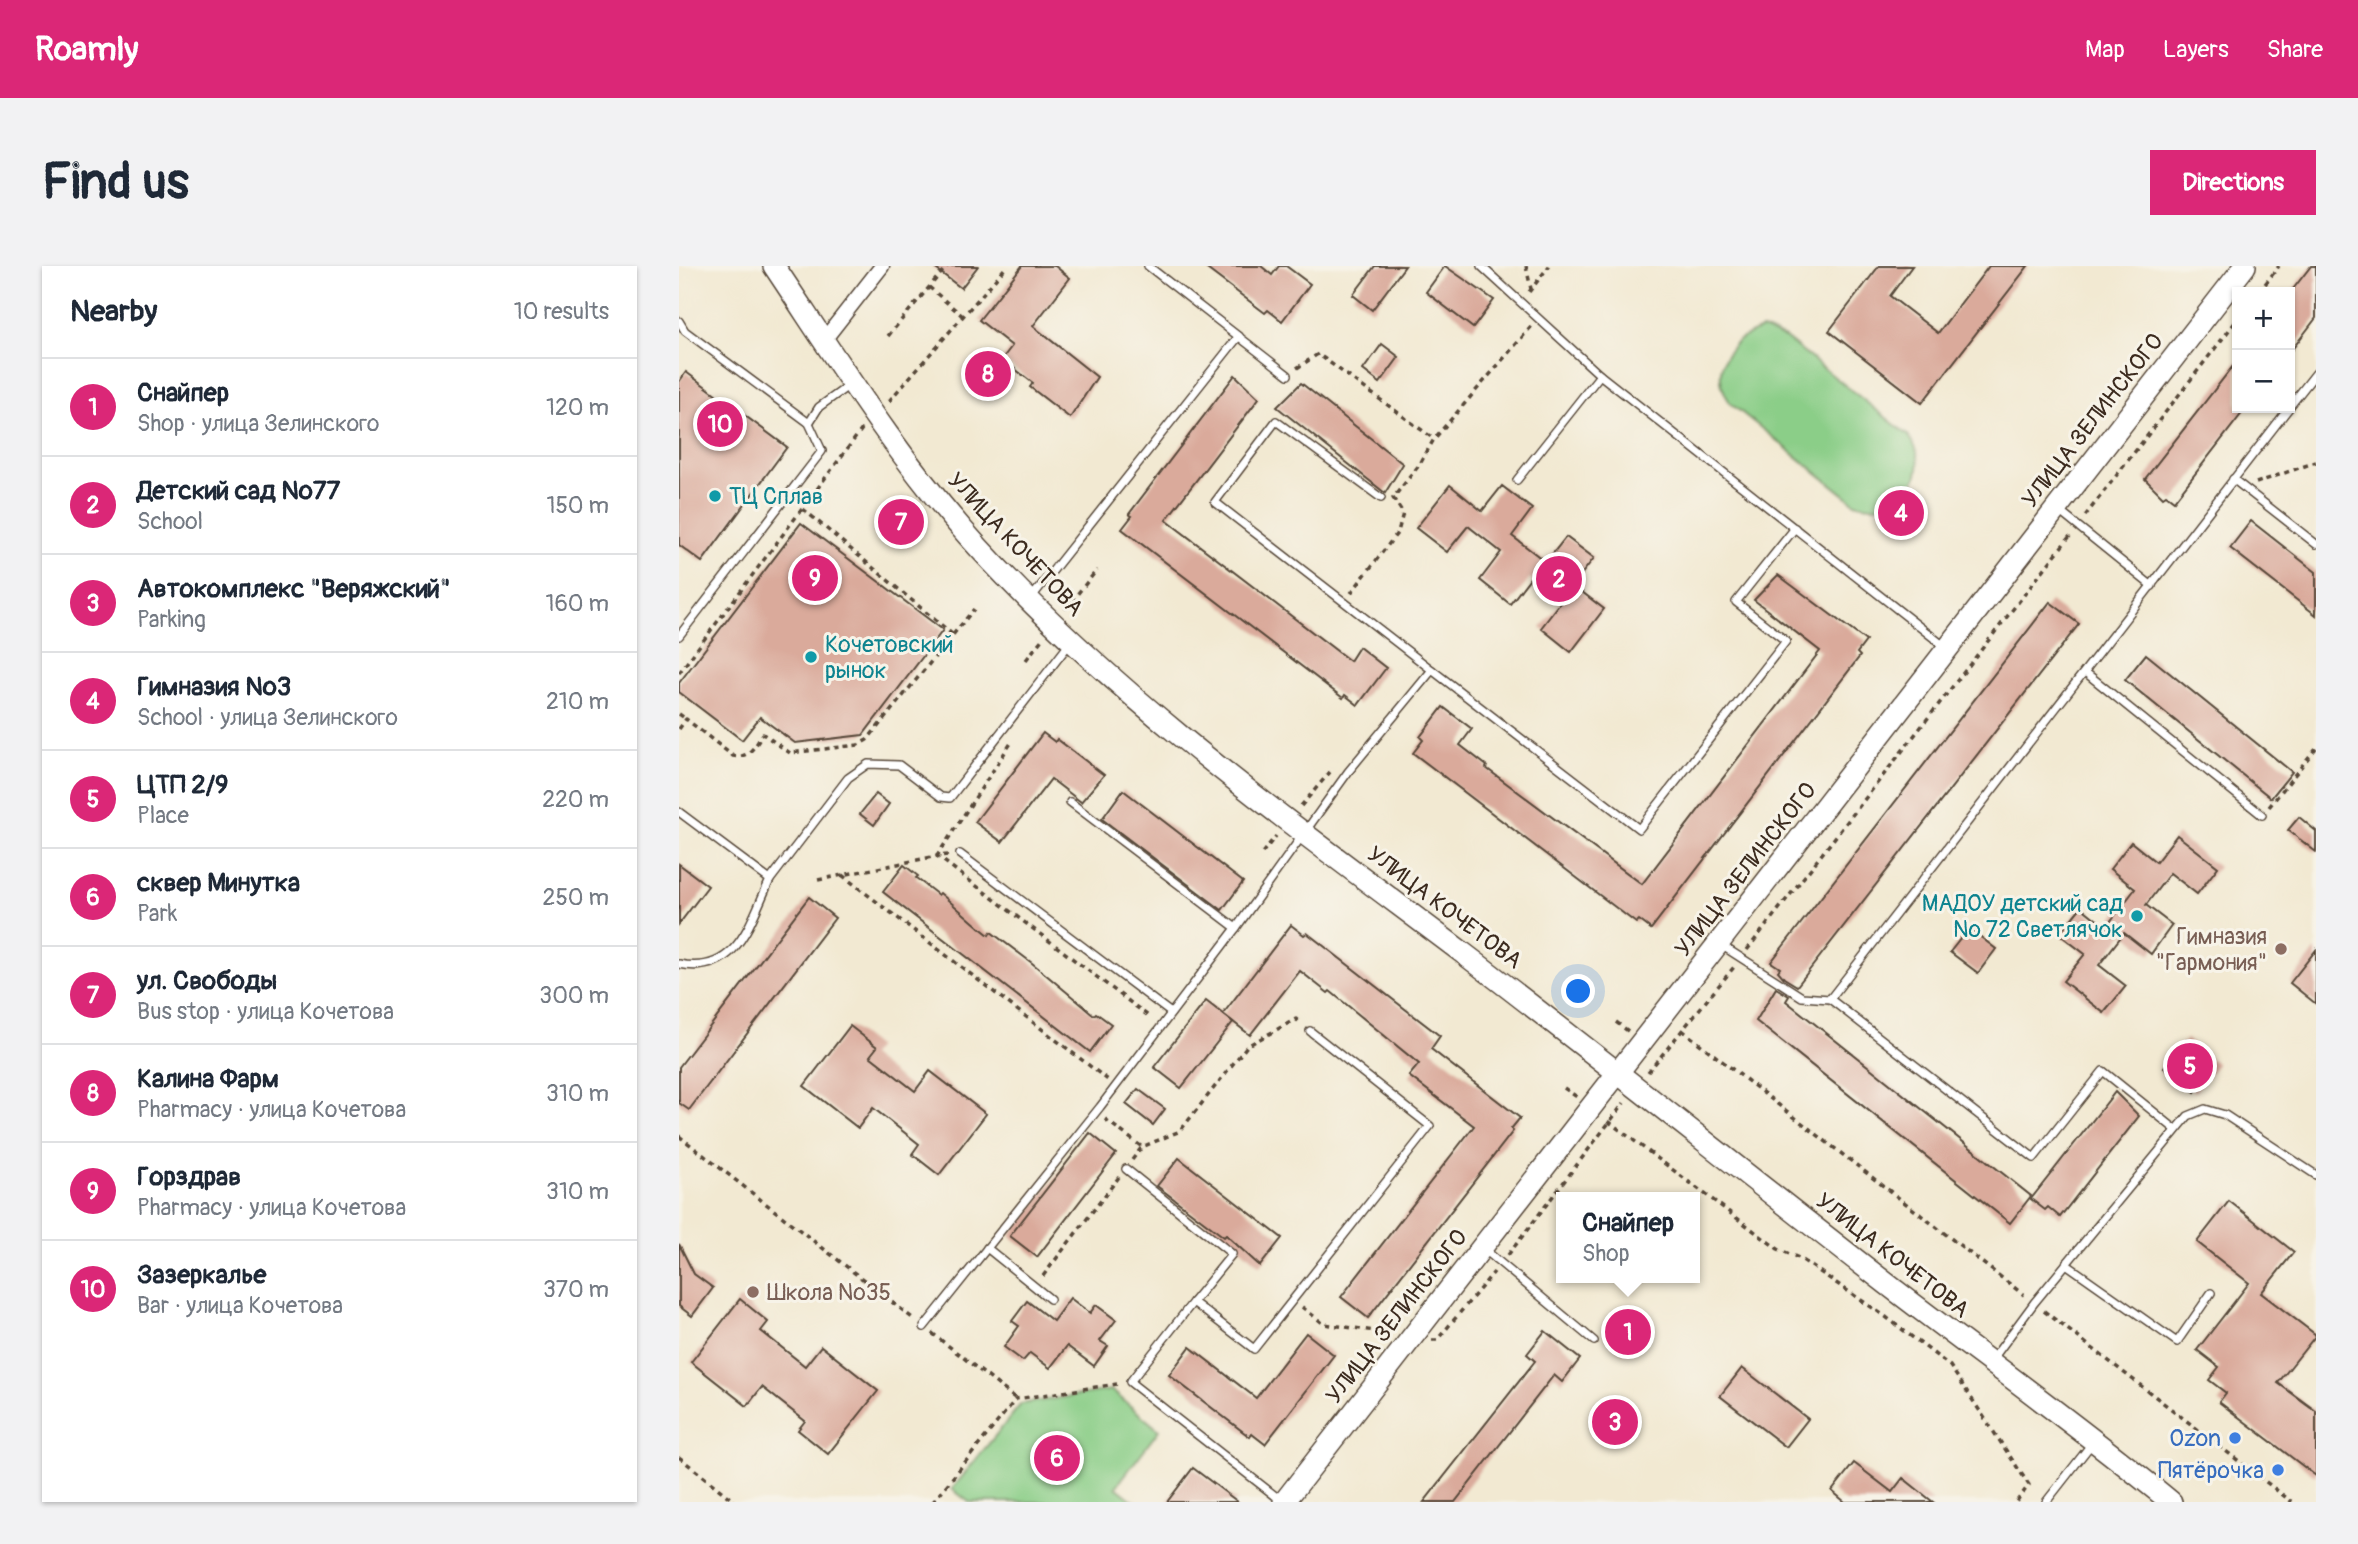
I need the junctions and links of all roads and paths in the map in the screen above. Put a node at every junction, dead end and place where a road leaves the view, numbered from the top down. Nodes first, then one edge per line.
1 (774, 266) edge
2 (882, 266) edge
3 (947, 266) edge
4 (1007, 266) edge
5 (1148, 266) edge
6 (1481, 266) edge
7 (1526, 266) edge
8 (1549, 266) edge
9 (2245, 266) edge
10 (2279, 266) edge
11 (929, 287) junction
12 (2263, 287) edge
13 (1531, 289) junction
14 (1520, 305) junction
15 (965, 318) junction
16 (1538, 320) junction
17 (679, 321) edge
18 (2232, 326) edge
19 (888, 336) dead end
20 (1239, 337) junction
21 (824, 340) junction
22 (2316, 373) edge
23 (1288, 375) joint
24 (1600, 375) junction
25 (851, 384) junction
26 (2295, 399) edge
27 (2284, 413) edge
28 (874, 416) junction
29 (809, 423) junction
30 (1434, 439) junction
31 (848, 445) dead end
32 (2316, 462) edge
33 (2233, 479) junction
34 (1517, 480) dead end
35 (2244, 487) junction
36 (1381, 498) dead end
37 (803, 509) junction
38 (2056, 509) junction
39 (2077, 526) junction
40 (1795, 528) junction
41 (2316, 544) edge
42 (2152, 586) junction
43 (1029, 601) junction
44 (1344, 602) junction
45 (974, 609) dead end
46 (952, 634) junction
47 (679, 636) edge
48 (1071, 641) junction
49 (1948, 648) junction
50 (1432, 670) junction
51 (2085, 672) junction
52 (679, 673) edge
53 (679, 714) edge
54 (686, 719) junction
55 (679, 729) edge
56 (1014, 740) dead end
57 (2316, 748) edge
58 (1070, 802) dead end
59 (679, 812) edge
60 (2262, 815) joint
61 (1305, 833) junction
62 (960, 853) joint
63 (937, 856) junction
64 (842, 875) junction
65 (770, 880) junction
66 (818, 880) dead end
67 (1236, 928) junction
68 (1720, 944) junction
69 (1741, 958) junction
70 (679, 964) edge
71 (1830, 999) junction
72 (1171, 1013) junction
73 (1162, 1025) junction
74 (1310, 1031) joint
75 (1682, 1031) junction
76 (1619, 1073) junction
77 (1110, 1082) dead end
78 (1637, 1087) junction
79 (1565, 1088) dead end
80 (1591, 1108) junction
81 (1096, 1112) junction
82 (1609, 1122) junction
83 (2175, 1129) junction
84 (679, 1136) edge
85 (1142, 1147) junction
86 (1126, 1169) junction
87 (2316, 1175) edge
88 (987, 1248) junction
89 (1483, 1248) junction
90 (2066, 1264) junction
91 (1035, 1286) junction
92 (2211, 1293) dead end
93 (1050, 1299) dead end
94 (1292, 1300) junction
95 (1193, 1302) junction
96 (2034, 1303) junction
97 (924, 1327) junction
98 (1391, 1333) dead end
99 (1594, 1341) dead end
100 (1989, 1363) junction
101 (1130, 1382) junction
102 (1016, 1399) junction
103 (2095, 1439) junction
104 (679, 1457) edge
105 (735, 1502) edge
106 (933, 1502) edge
107 (1284, 1502) edge
108 (2016, 1502) edge
109 (2046, 1502) edge
110 (2171, 1502) edge
111 (2292, 1502) edge

1 - 21 main road, УЛИЦА КОЧЕТОВА
2 - 21 street
3 - 11 path
4 - 15 path
5 - 20 lane
6 - 14 lane
7 - 13 path
8 - 13 path
9 - 38 main road, УЛИЦА ЗЕЛИНСКОГО
10 - 12 path
11 - 15 path
11 - 19 path
13 - 14 path
14 - 16 lane
15 - 28 path
16 - 24 lane
16 - 30 path
17 - 29 lane
18 - 39 path
20 - 23 lane
20 - 43 lane
21 - 25 main road, УЛИЦА КОЧЕТОВА
22 - 26 lane
23 - 30 path
24 - 34 lane
24 - 40 lane
25 - 28 main road, УЛИЦА КОЧЕТОВА
25 - 29 lane
27 - 33 lane
28 - 43 main road, УЛИЦА КОЧЕТОВА
29 - 47 lane
30 - 44 path
31 - 37 path
32 - 35 path
33 - 35 lane
33 - 42 lane
35 - 41 lane
36 - 44 lane
37 - 46 path
37 - 52 path
38 - 39 lane
38 - 49 main road, УЛИЦА ЗЕЛИНСКОГО
39 - 42 lane
39 - 69 path
40 - 49 lane
40 - 50 lane
42 - 51 lane
43 - 48 main road, УЛИЦА КОЧЕТОВА
44 - 50 lane
45 - 46 path
46 - 54 path
48 - 61 main road, УЛИЦА КОЧЕТОВА
48 - 65 lane
49 - 68 main road, УЛИЦА ЗЕЛИНСКОГО
50 - 61 lane
51 - 60 lane
51 - 71 lane
53 - 54 path
54 - 55 path
56 - 63 path
57 - 60 path
58 - 67 lane
59 - 65 lane
61 - 67 lane
61 - 76 main road, УЛИЦА КОЧЕТОВА
62 - 63 path
62 - 72 lane
63 - 64 path
63 - 73 path
64 - 66 path
64 - 77 path
65 - 70 lane
67 - 72 lane
68 - 69 lane
68 - 76 main road, УЛИЦА ЗЕЛИНСКОГО
69 - 71 lane
69 - 75 path
71 - 83 lane
72 - 73 lane
73 - 81 lane
74 - 85 path
74 - 94 lane
75 - 78 path
75 - 96 path
76 - 78 main road, УЛИЦА КОЧЕТОВА
76 - 80 main road, УЛИЦА ЗЕЛИНСКОГО
78 - 82 path
78 - 100 main road, УЛИЦА КОЧЕТОВА
79 - 80 path
80 - 82 path
80 - 89 main road, УЛИЦА ЗЕЛИНСКОГО
81 - 85 path
81 - 88 lane
82 - 108 path
83 - 87 lane
83 - 90 lane
84 - 97 path
85 - 86 path
86 - 91 path
86 - 95 lane
88 - 91 lane
88 - 97 lane
89 - 99 lane
89 - 107 main road, УЛИЦА ЗЕЛИНСКОГО
90 - 92 lane
90 - 96 lane
91 - 93 lane
94 - 95 lane
94 - 98 path
95 - 101 lane
96 - 100 lane
96 - 111 path
97 - 102 path
100 - 103 main road, УЛИЦА КОЧЕТОВА
101 - 102 path
101 - 107 lane
102 - 106 path
103 - 109 lane
103 - 110 main road, УЛИЦА КОЧЕТОВА
104 - 105 path

